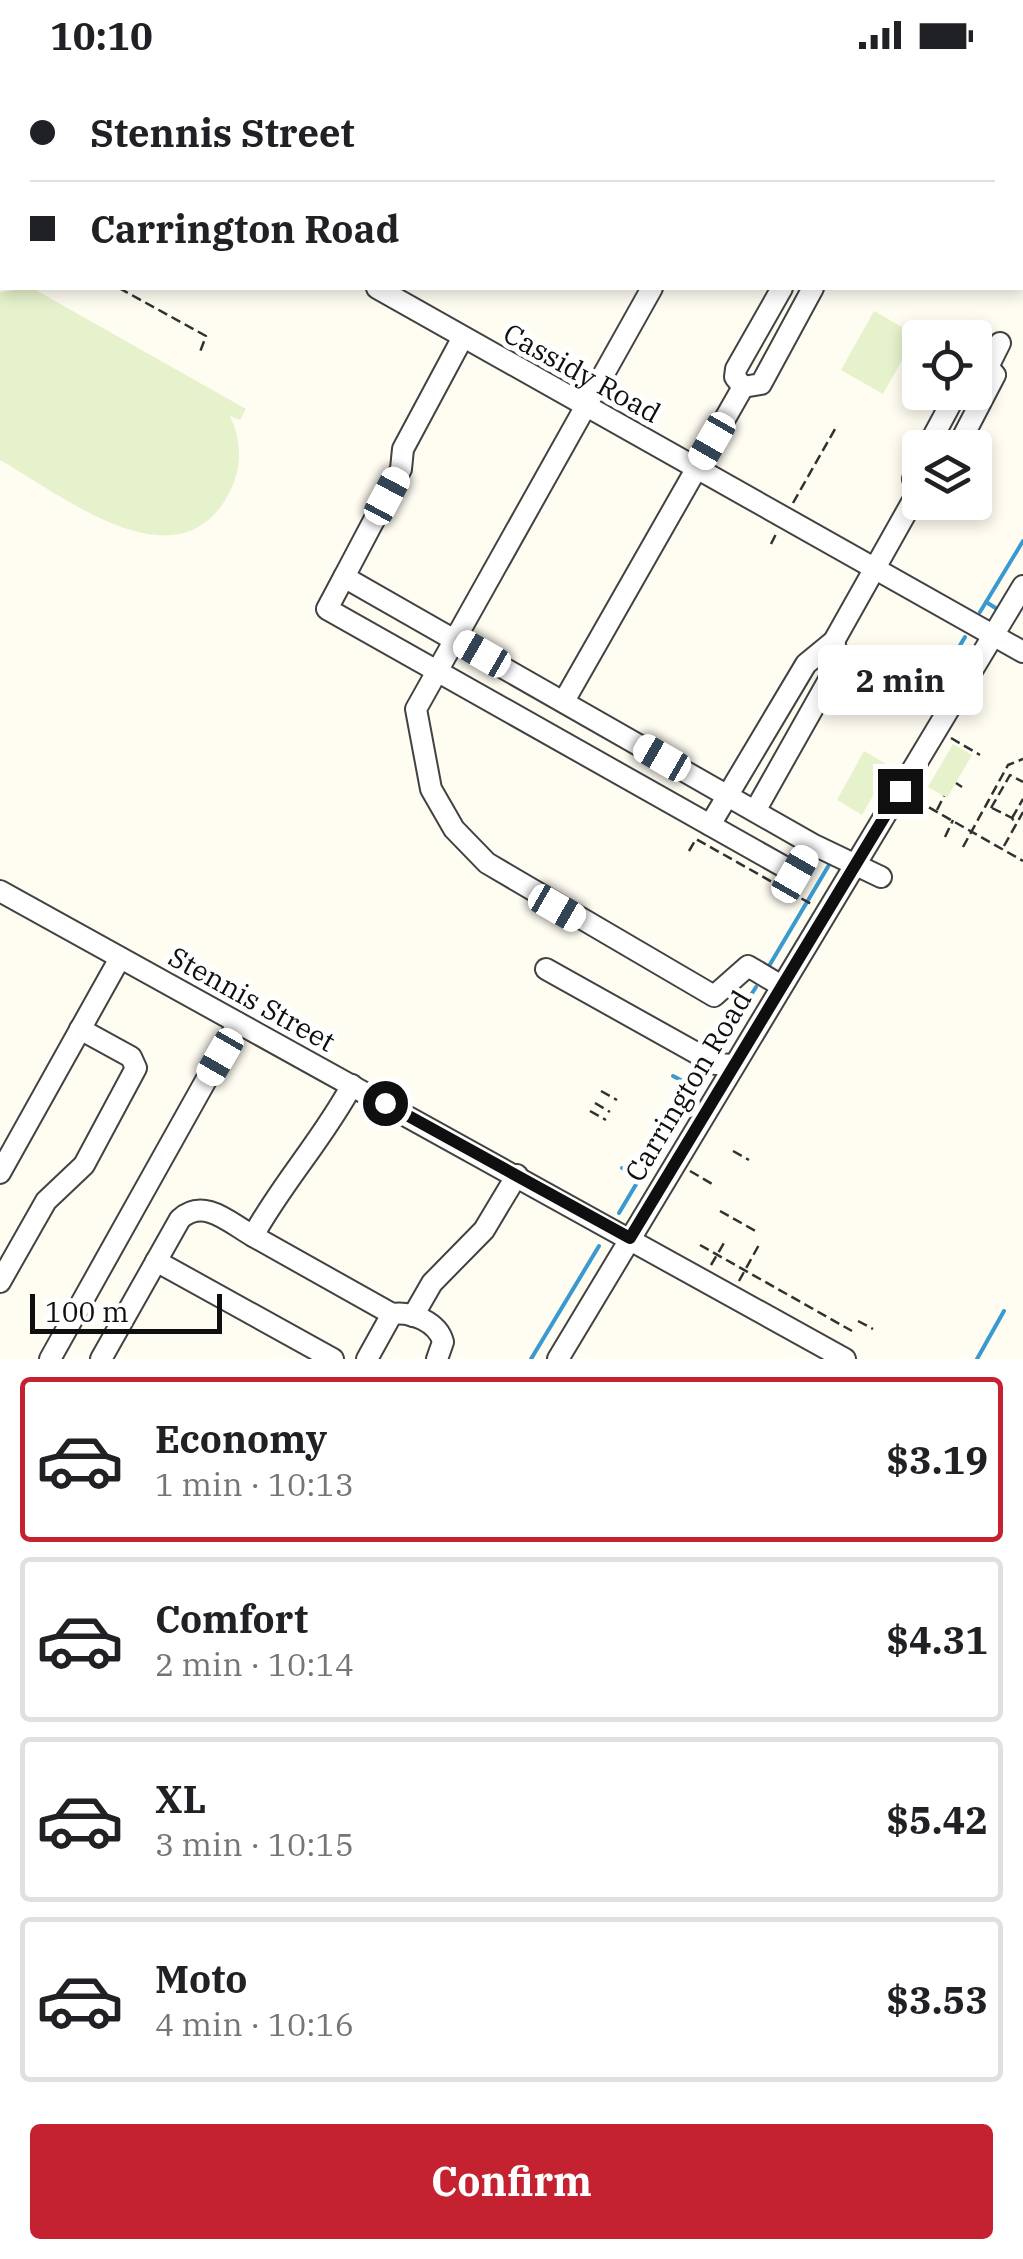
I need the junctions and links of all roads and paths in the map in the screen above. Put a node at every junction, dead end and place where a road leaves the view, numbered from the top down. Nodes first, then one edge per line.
1 (123, 290) edge
2 (381, 290) edge
3 (651, 290) edge
4 (781, 290) edge
5 (813, 290) edge
6 (463, 337) junction
7 (1000, 343) dead end
8 (200, 352) dead end
9 (992, 353) edge
10 (743, 388) junction
11 (586, 407) junction
12 (835, 429) dead end
13 (696, 468) junction
14 (785, 518) junction
15 (902, 519) edge
16 (771, 544) dead end
17 (874, 568) junction
18 (344, 577) junction
19 (1023, 586) edge
20 (994, 636) junction
21 (454, 638) junction
22 (834, 641) junction
23 (1023, 652) edge
24 (436, 670) junction
25 (564, 701) junction
26 (936, 730) junction
27 (980, 755) dead end
28 (1023, 759) edge
29 (1023, 782) edge
30 (956, 783) dead end
31 (962, 787) dead end
32 (900, 791) junction
33 (727, 795) junction
34 (944, 796) dead end
35 (1023, 799) edge
36 (986, 806) junction
37 (992, 808) junction
38 (755, 811) junction
39 (936, 811) junction
40 (1023, 812) edge
41 (1012, 818) junction
42 (954, 820) junction
43 (1016, 825) junction
44 (710, 826) junction
45 (972, 831) junction
46 (944, 836) dead end
47 (812, 844) junction
48 (963, 847) dead end
49 (1003, 848) junction
50 (690, 850) dead end
51 (1023, 861) edge
52 (855, 864) junction
53 (881, 877) dead end
54 (0, 891) edge
55 (813, 905) dead end
56 (120, 958) junction
57 (546, 970) dead end
58 (780, 985) junction
59 (238, 1023) junction
60 (80, 1028) junction
61 (734, 1065) junction
62 (352, 1085) junction
63 (601, 1091) dead end
64 (617, 1100) dead end
65 (594, 1103) dead end
66 (590, 1111) dead end
67 (610, 1112) dead end
68 (606, 1120) dead end
69 (733, 1151) dead end
70 (749, 1160) dead end
71 (690, 1171) dead end
72 (0, 1173) edge
73 (517, 1175) junction
74 (714, 1185) dead end
75 (720, 1210) dead end
76 (759, 1232) dead end
77 (252, 1236) junction
78 (630, 1238) junction
79 (724, 1242) dead end
80 (760, 1243) dead end
81 (700, 1245) dead end
82 (717, 1254) junction
83 (156, 1261) junction
84 (745, 1270) junction
85 (703, 1279) junction
86 (0, 1282) edge
87 (731, 1295) junction
88 (402, 1315) junction
89 (858, 1320) dead end
90 (873, 1329) dead end
91 (852, 1331) dead end
92 (50, 1359) edge
93 (101, 1359) edge
94 (332, 1359) edge
95 (367, 1359) edge
96 (437, 1359) edge
97 (558, 1359) edge
98 (845, 1359) edge

1 - 8 path
2 - 6 street, Cassidy Road
3 - 11 street
4 - 10 street
5 - 10 street
6 - 11 street, Cassidy Road
6 - 18 street
7 - 9 street
10 - 13 street
11 - 13 street, Cassidy Road
11 - 21 street
12 - 14 path
13 - 14 street, Cassidy Road
13 - 25 street
14 - 16 path
14 - 17 street, Cassidy Road
15 - 17 street
17 - 20 street, Cassidy Road
17 - 22 street
18 - 21 street
18 - 24 street
19 - 20 street, Carrington Road
20 - 23 street, Cassidy Road
20 - 26 street, Carrington Road
21 - 24 street
21 - 25 street
22 - 33 street
22 - 38 street
24 - 44 street
24 - 58 street
25 - 33 street
26 - 27 path
26 - 32 street, Carrington Road
28 - 36 path
29 - 37 path
30 - 31 path
32 - 39 path
32 - 52 street, Carrington Road
33 - 38 street
33 - 44 street
34 - 39 path
35 - 41 path
36 - 37 path
36 - 45 path
37 - 41 path
38 - 47 street
39 - 42 path
40 - 43 path
41 - 43 path
42 - 45 path
42 - 46 path
43 - 49 path
44 - 47 street
45 - 48 path
45 - 49 path
47 - 52 street
49 - 51 path
50 - 55 path
52 - 53 street
52 - 58 street, Carrington Road
54 - 56 street, Stennis Street
56 - 59 street, Stennis Street
56 - 60 street
57 - 61 street
58 - 61 street, Carrington Road
59 - 62 street, Stennis Street
59 - 92 street
60 - 72 street
60 - 86 street
61 - 78 street, Carrington Road
62 - 73 street, Stennis Street
62 - 77 street
63 - 64 path
65 - 67 path
66 - 68 path
69 - 70 path
71 - 74 path
73 - 78 street, Stennis Street
73 - 88 street
75 - 76 path
77 - 83 street
77 - 88 street
78 - 85 street, Stennis Street
78 - 97 street, Carrington Road
79 - 82 path
80 - 84 path
81 - 82 path
82 - 84 path
82 - 85 path
83 - 93 street
83 - 94 street
84 - 87 path
84 - 91 path
85 - 87 street, Stennis Street
87 - 98 street, Stennis Street
88 - 95 street
88 - 96 street
89 - 90 path

